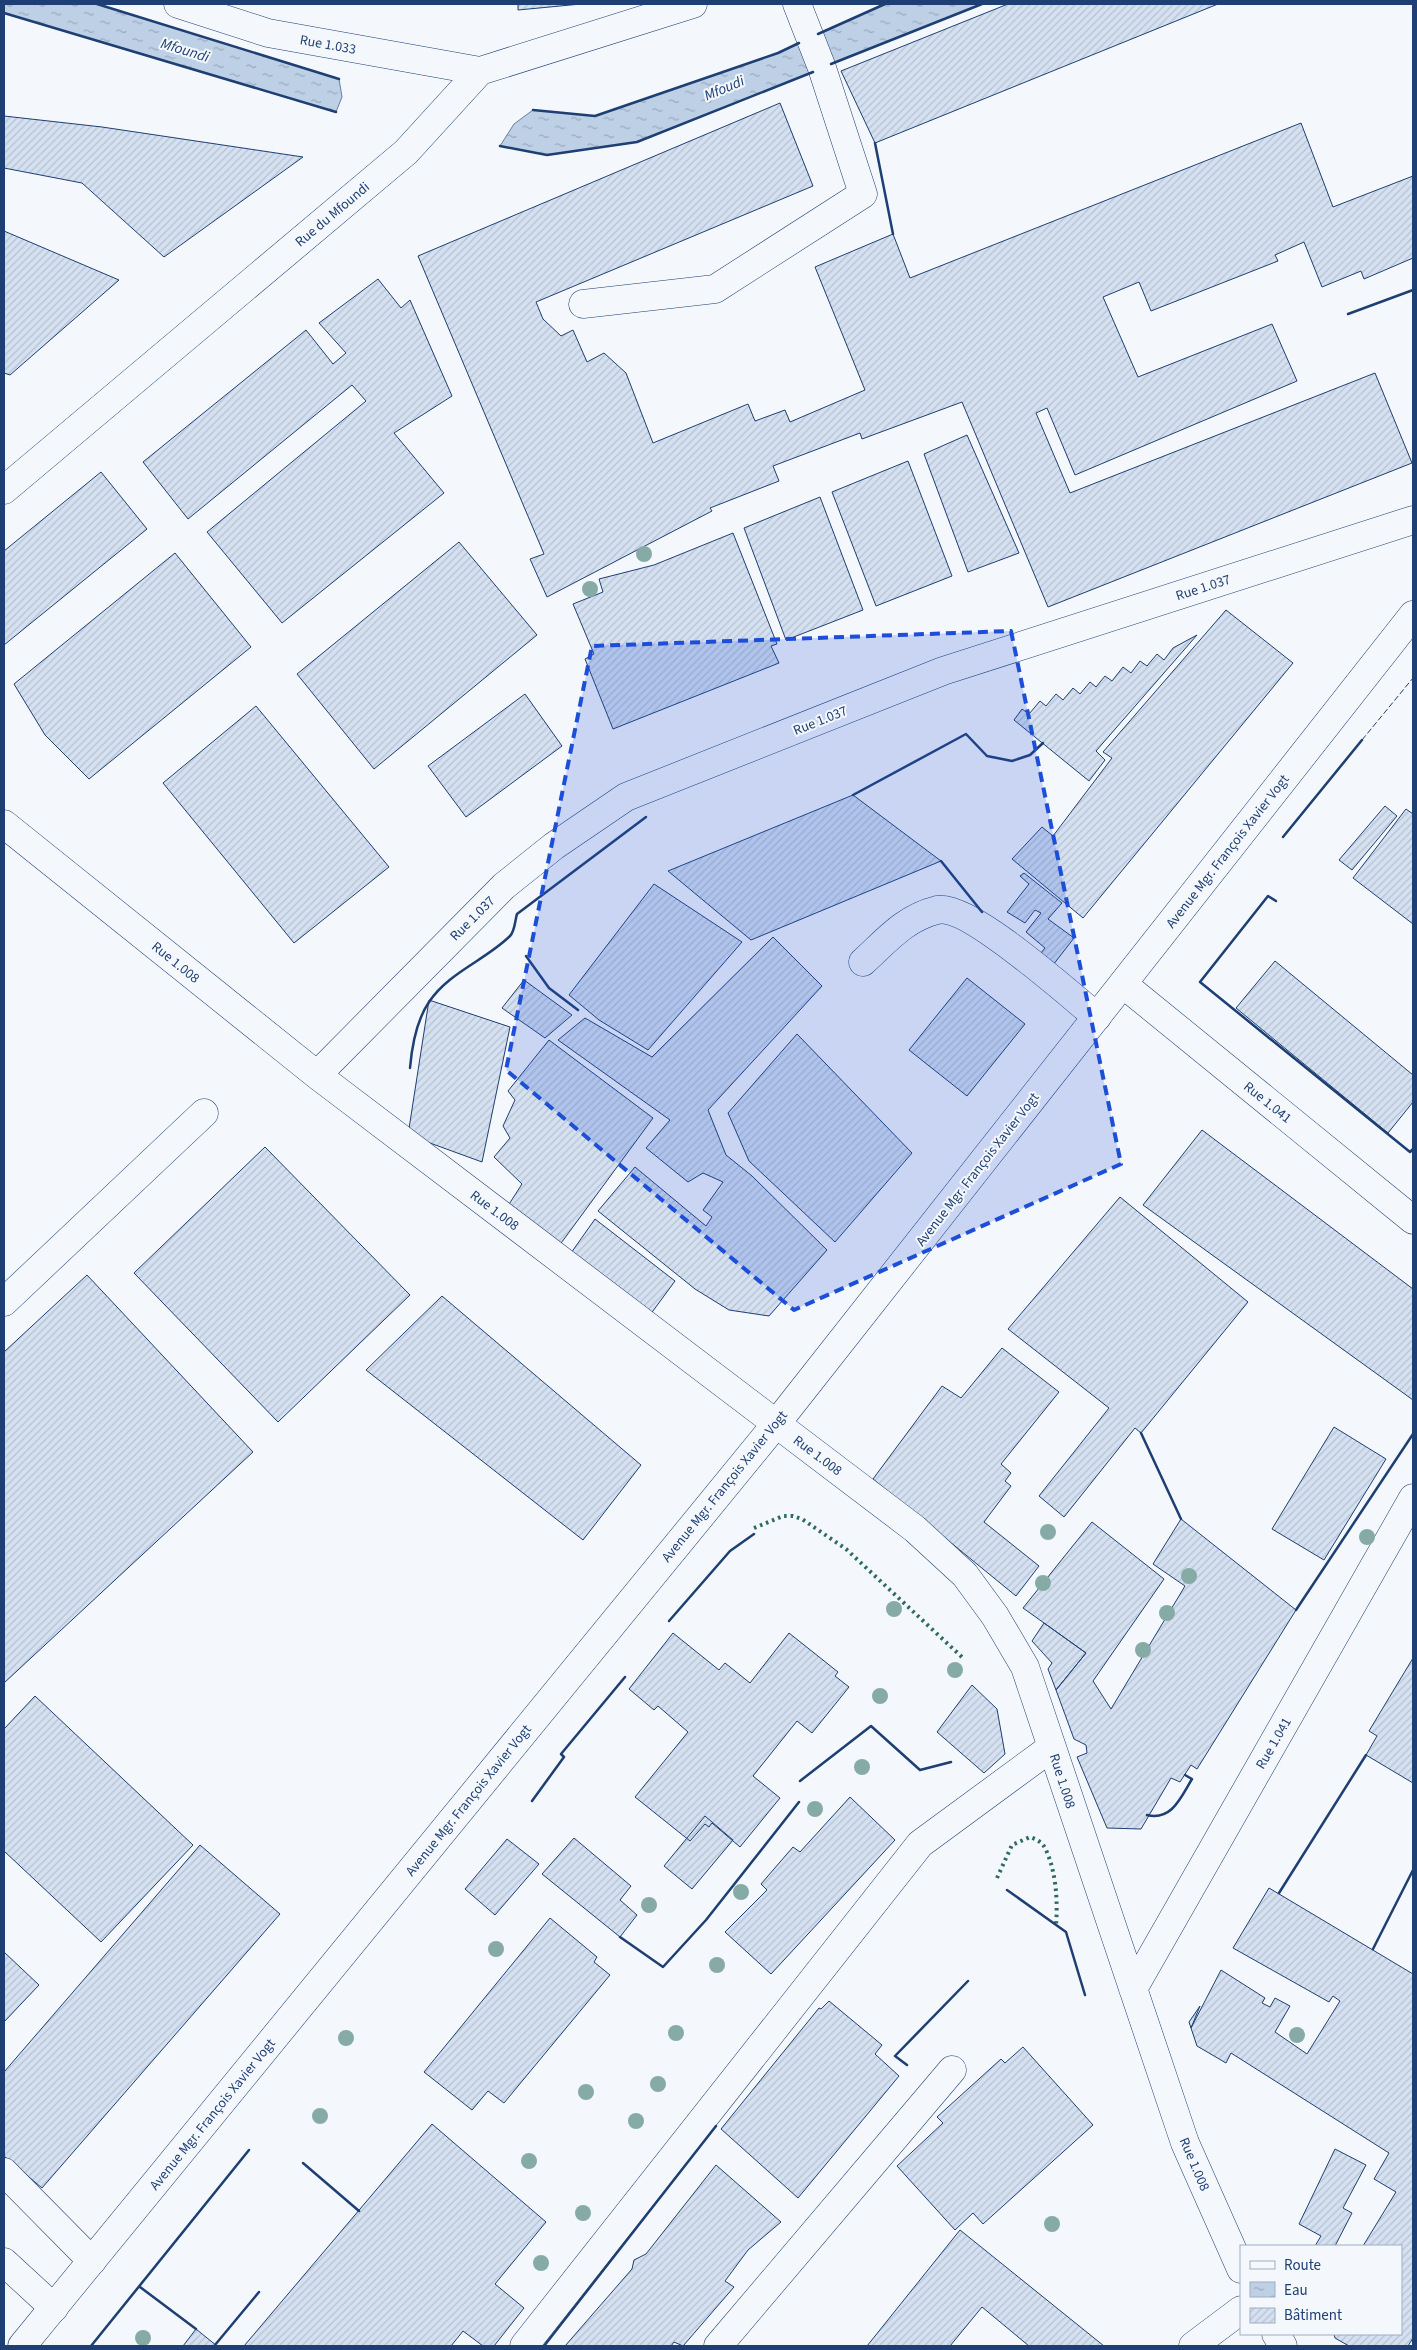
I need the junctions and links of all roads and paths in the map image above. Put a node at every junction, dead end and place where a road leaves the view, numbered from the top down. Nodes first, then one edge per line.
1 (178, 4) edge
2 (693, 4) edge
3 (797, 4) edge
4 (480, 71) junction
5 (583, 304) dead end
6 (4, 490) edge
7 (1413, 520) edge
8 (1413, 615) edge
9 (4, 824) edge
10 (863, 962) dead end
11 (1123, 984) junction
12 (1097, 1016) junction
13 (317, 1075) junction
14 (204, 1112) dead end
15 (1413, 1220) edge
16 (4, 1302) edge
17 (776, 1424) junction
18 (1413, 1498) edge
19 (1052, 1747) junction
20 (1133, 1989) junction
21 (952, 2070) dead end
22 (4, 2172) edge
23 (92, 2261) junction
24 (4, 2262) edge
25 (1240, 2267) edge
26 (54, 2308) junction
27 (1240, 2311) edge
28 (1277, 2335) edge
29 (22, 2346) edge
30 (524, 2346) edge
31 (718, 2346) edge
32 (1193, 2346) edge
33 (1283, 2346) edge

1 - 4 street, Rue 1.033
2 - 4 street
3 - 5 street
4 - 6 street, Rue du Mfoundi
7 - 13 street, Rue 1.037
8 - 11 street, Avenue Mgr. François Xavier Vogt
9 - 13 street, Rue 1.008
10 - 12 street
11 - 12 street, Avenue Mgr. François Xavier Vogt
11 - 15 street, Rue 1.041
12 - 17 street, Avenue Mgr. François Xavier Vogt
13 - 17 street, Rue 1.008
14 - 16 street
17 - 19 street, Rue 1.008
17 - 23 street, Avenue Mgr. François Xavier Vogt
18 - 20 street, Rue 1.041
19 - 20 street, Rue 1.008
19 - 30 street
20 - 25 street, Rue 1.008
21 - 31 street
22 - 23 street
23 - 26 street, Avenue Mgr. François Xavier Vogt
24 - 26 street
26 - 29 street, Avenue Mgr. François Xavier Vogt
27 - 32 street
28 - 33 street

